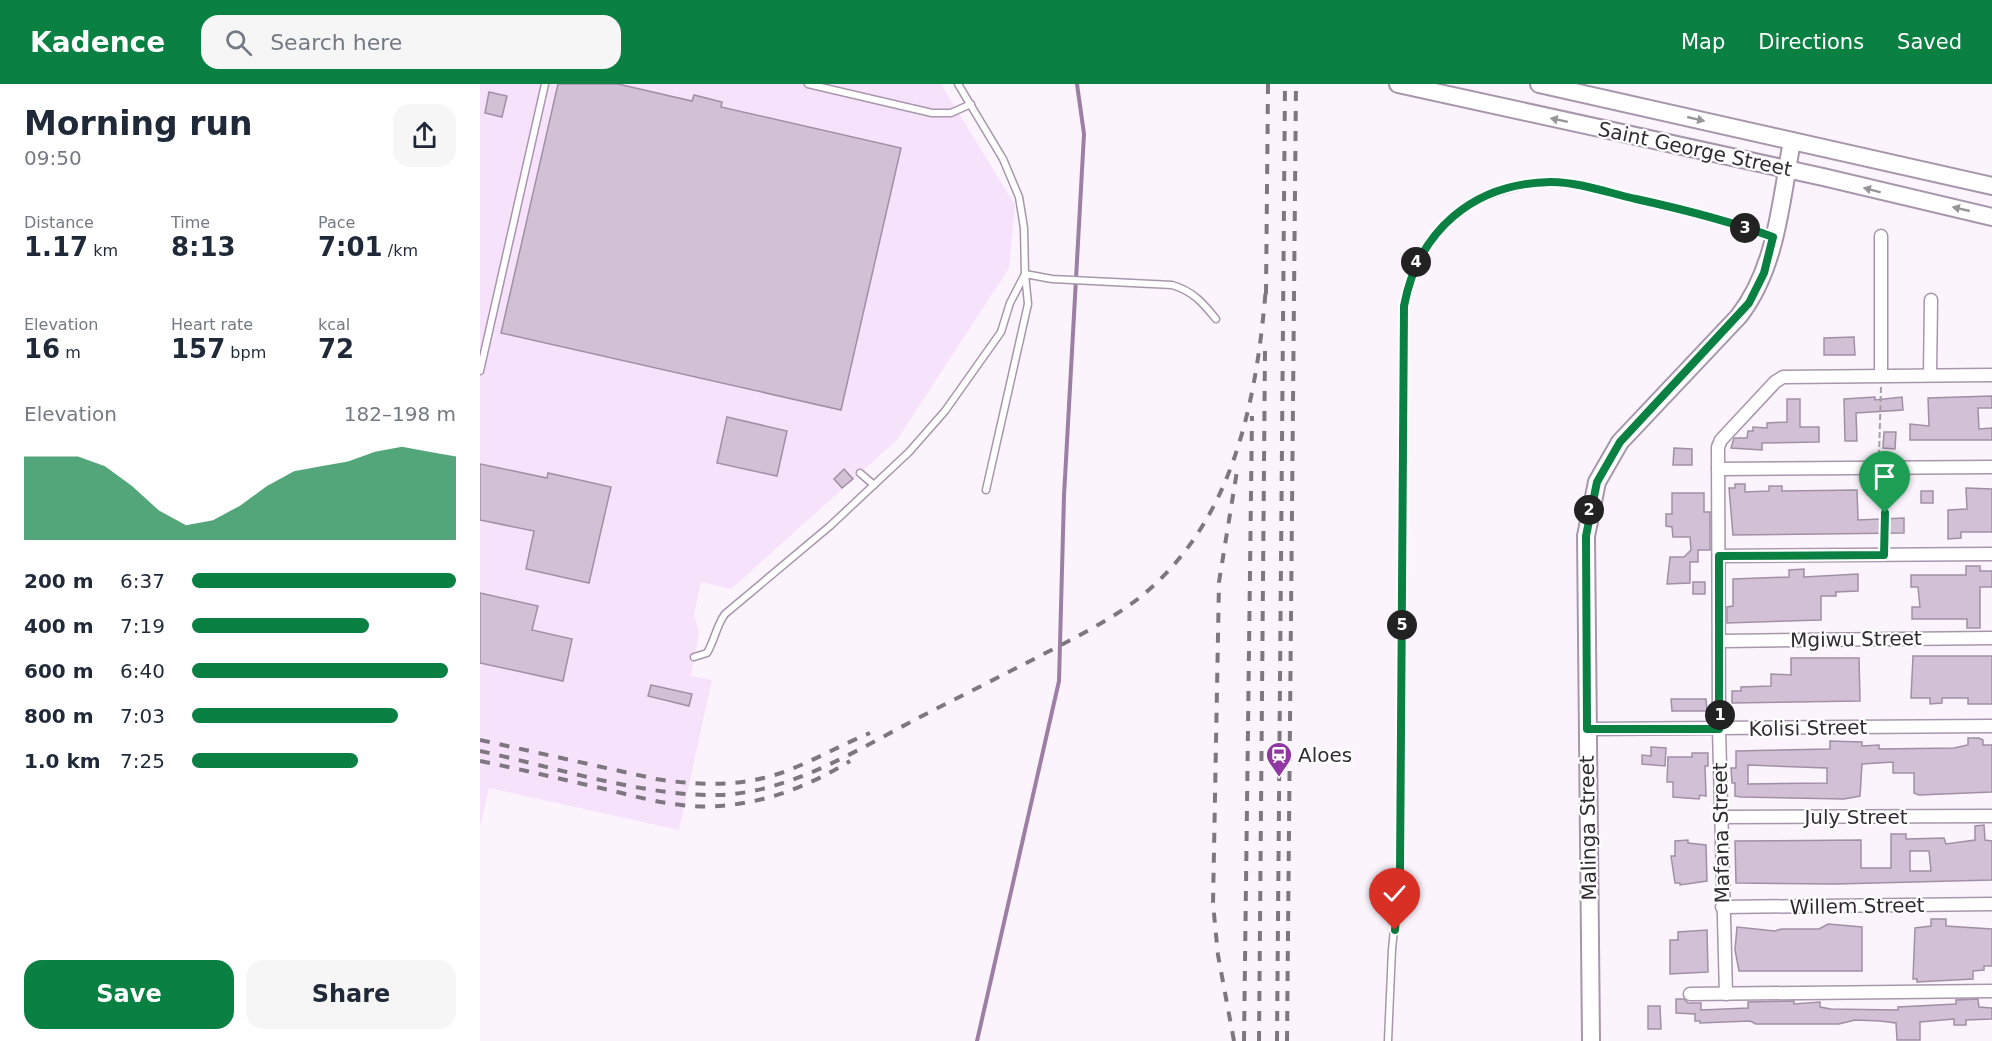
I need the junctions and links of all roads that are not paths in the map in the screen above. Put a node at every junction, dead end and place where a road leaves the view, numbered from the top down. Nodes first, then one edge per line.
1 (545, 84) edge
2 (808, 84) edge
3 (958, 84) edge
4 (1398, 84) edge
5 (1539, 84) edge
6 (971, 104) junction
7 (1792, 141) junction
8 (1787, 170) junction
9 (1992, 186) edge
10 (1992, 217) edge
11 (1881, 236) dead end
12 (1773, 237) junction
13 (1024, 274) junction
14 (1931, 300) dead end
15 (1216, 320) dead end
16 (480, 370) edge
17 (1881, 375) junction
18 (1930, 375) junction
19 (1992, 375) edge
20 (1992, 467) edge
21 (1718, 469) junction
22 (860, 473) dead end
23 (874, 485) junction
24 (986, 490) dead end
25 (1992, 554) edge
26 (1719, 556) junction
27 (1992, 638) edge
28 (1720, 641) junction
29 (694, 657) dead end
30 (1992, 726) edge
31 (1587, 729) junction
32 (1719, 729) junction
33 (1992, 816) edge
34 (1721, 818) junction
35 (1992, 904) edge
36 (1722, 907) junction
37 (1992, 992) edge
38 (1690, 994) dead end
39 (1726, 994) junction
40 (1388, 1041) edge
41 (1591, 1041) edge

1 - 16 lane
2 - 6 lane
3 - 6 lane
8 -> 4 main road, Saint George Street
5 -> 7 main road, Saint George Street
6 - 13 lane
7 - 8 main road, Malinga Street
7 - 9 main road, Saint George Street
10 -> 8 main road, Saint George Street
8 - 12 main road, Malinga Street
11 - 17 street
12 - 31 main road, Malinga Street
12 - 40 lane
13 - 15 lane
13 - 23 lane
13 - 24 lane
14 - 18 street
17 - 18 street, Mafana Street
17 - 21 street, Mafana Street
18 - 19 street, Mafana Street
20 - 21 street
21 - 26 street, Mafana Street
22 - 23 lane
23 - 29 lane
25 - 26 street
26 - 28 street, Mafana Street
27 - 28 street, Mgiwu Street
28 - 32 street, Mafana Street
30 - 32 street, Kolisi Street
31 - 32 street, Kolisi Street
31 - 41 main road, Malinga Street
32 - 34 street, Mafana Street
33 - 34 street, July Street
34 - 36 street, Mafana Street
35 - 36 street, Willem Street
36 - 39 street, Mafana Street
37 - 39 street
38 - 39 street

